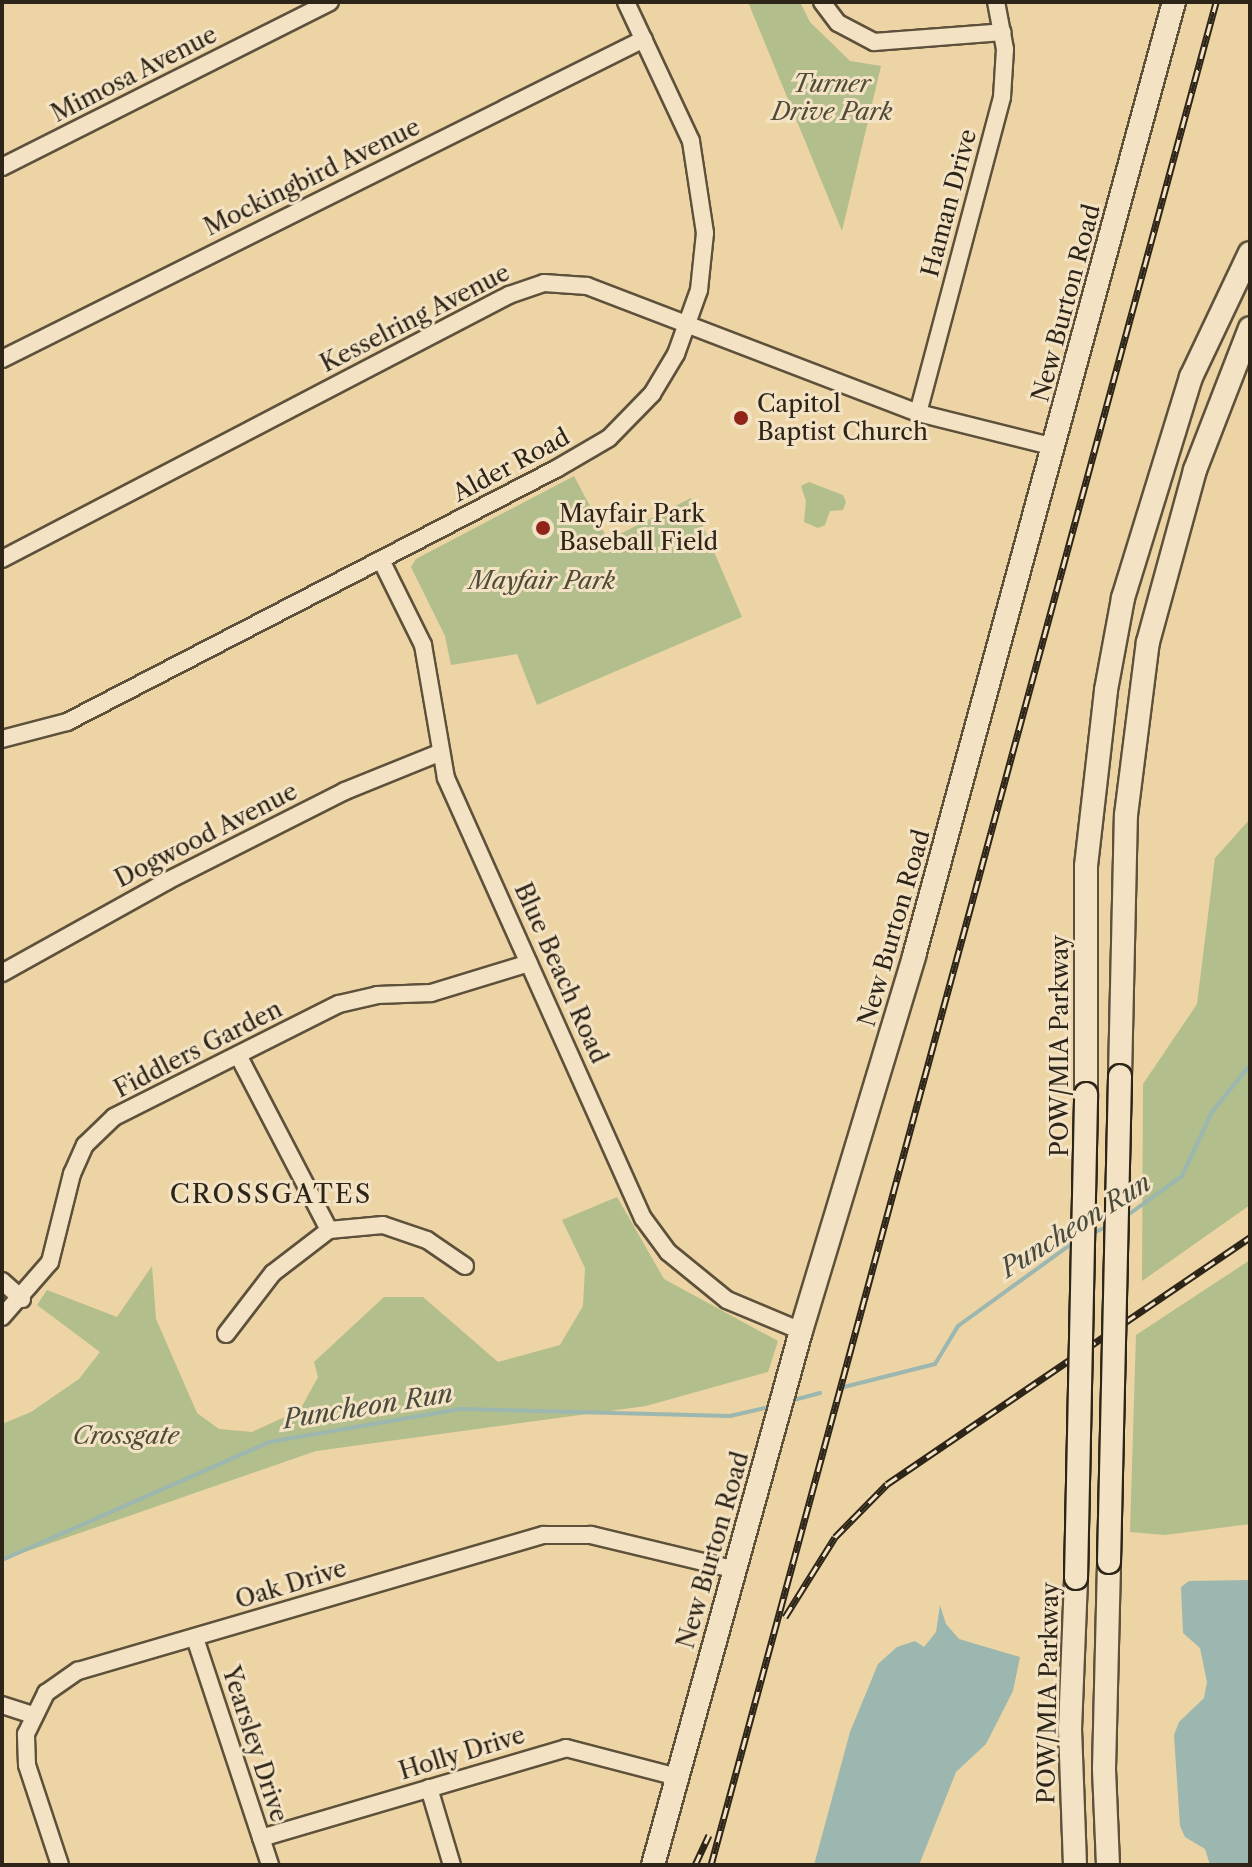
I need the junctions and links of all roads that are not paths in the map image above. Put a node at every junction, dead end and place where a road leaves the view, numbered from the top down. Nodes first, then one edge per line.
1 (330, 2) edge
2 (626, 2) edge
3 (822, 2) edge
4 (996, 2) edge
5 (1174, 2) edge
6 (1003, 32) junction
7 (644, 39) junction
8 (2, 167) edge
9 (1250, 253) edge
10 (687, 325) junction
11 (1250, 328) edge
12 (2, 359) edge
13 (918, 413) junction
14 (1054, 447) junction
15 (2, 559) edge
16 (381, 560) junction
17 (2, 739) edge
18 (439, 753) junction
19 (529, 963) junction
20 (2, 973) edge
21 (238, 1055) junction
22 (329, 1230) junction
23 (465, 1266) dead end
24 (2, 1281) edge
25 (22, 1299) junction
26 (2, 1317) edge
27 (801, 1331) junction
28 (226, 1334) dead end
29 (733, 1569) junction
30 (195, 1638) junction
31 (2, 1705) edge
32 (32, 1715) junction
33 (677, 1777) junction
34 (429, 1788) junction
35 (261, 1838) junction
36 (60, 1865) edge
37 (270, 1865) edge
38 (452, 1865) edge
39 (653, 1865) edge
40 (1075, 1865) edge
41 (1108, 1865) edge

1 - 8 street, Mimosa Avenue
2 - 7 street, Alder Road
3 - 6 street
4 - 6 street, Haman Drive
5 - 14 main road, New Burton Road
6 - 13 street, Haman Drive
7 - 10 street, Alder Road
7 - 12 street, Mockingbird Avenue
9 - 40 main road, POW/MIA Parkway, bridge
10 - 13 street, Kesselring Avenue
10 - 15 street, Kesselring Avenue
10 - 16 street, Alder Road
11 - 41 main road, bridge
13 - 14 street, Kesselring Avenue
14 - 27 main road, New Burton Road
16 - 17 street, Alder Road
16 - 18 street, Blue Beach Road
18 - 19 street, Blue Beach Road
18 - 20 street, Dogwood Avenue
19 - 21 street, Fiddlers Garden
19 - 27 street, Blue Beach Road
21 - 22 street
21 - 25 street, Fiddlers Garden
22 - 23 street
22 - 28 street
24 - 25 street
25 - 26 street, Fiddlers Garden
27 - 29 main road, New Burton Road
29 - 30 street, Oak Drive
29 - 33 main road, New Burton Road
30 - 32 street, Oak Drive
30 - 35 street, Yearsley Drive
31 - 32 street
32 - 36 street
33 - 34 street, Holly Drive
33 - 39 main road, New Burton Road
34 - 35 street, Holly Drive
34 - 38 street
35 - 37 street, Yearsley Drive

